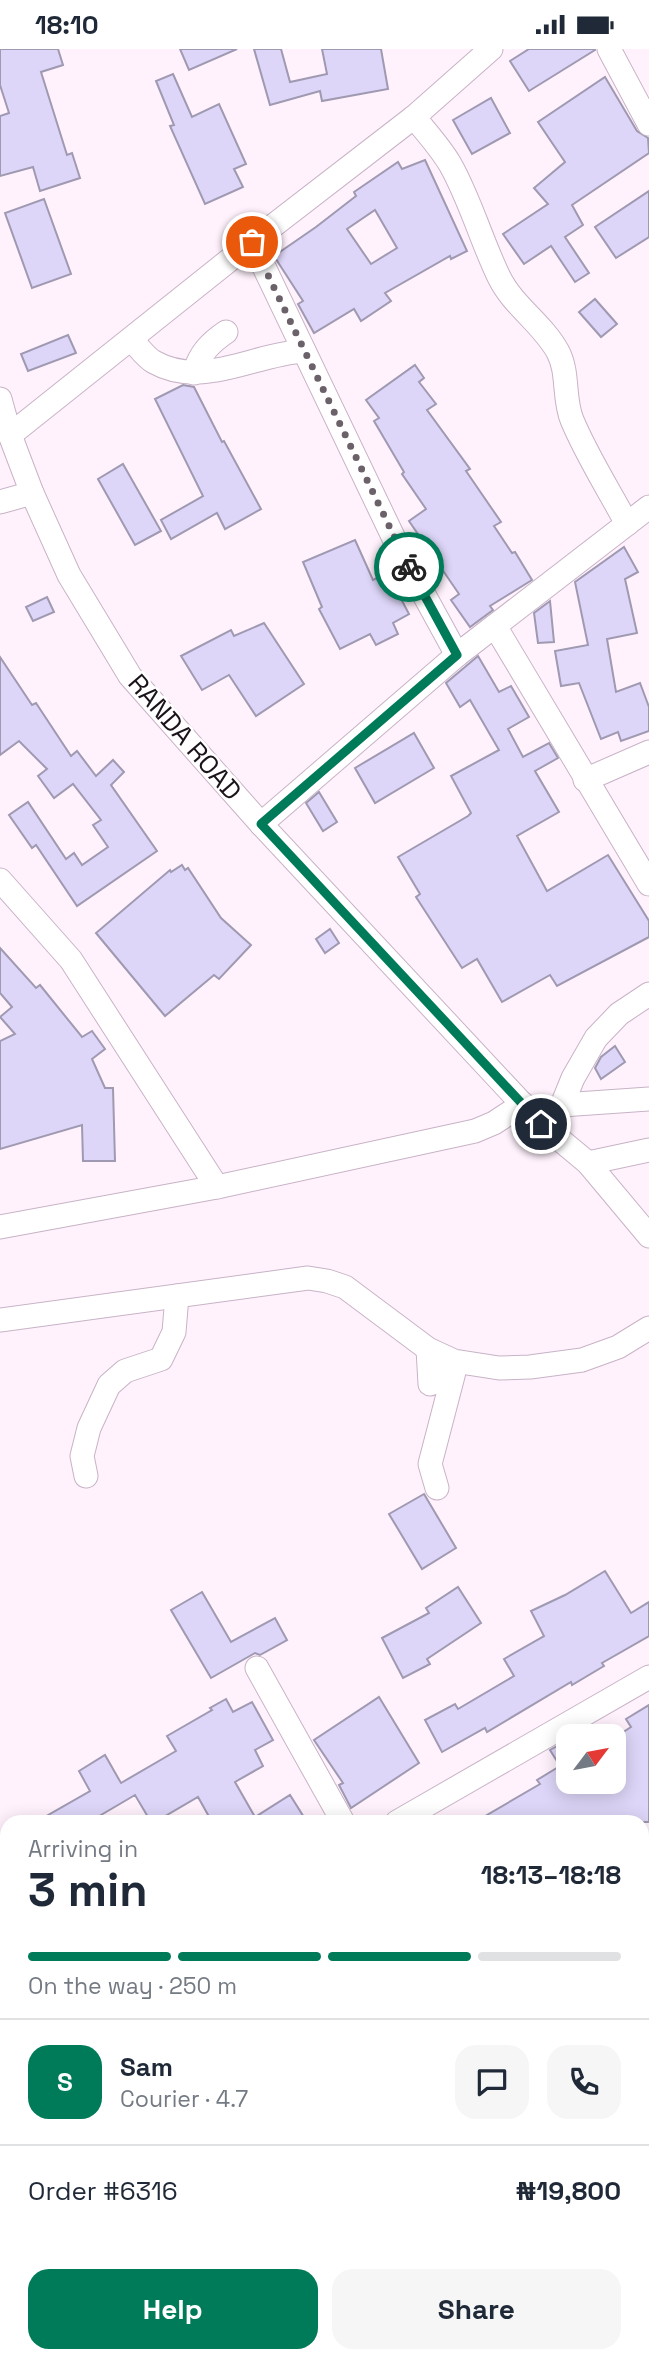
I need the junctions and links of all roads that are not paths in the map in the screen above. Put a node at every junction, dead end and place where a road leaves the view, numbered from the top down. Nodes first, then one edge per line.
1 (491, 49) edge
2 (609, 49) edge
3 (414, 117) junction
4 (649, 124) edge
5 (252, 242) junction
6 (226, 332) dead end
7 (131, 339) junction
8 (304, 351) junction
9 (194, 373) junction
10 (0, 400) edge
11 (10, 435) junction
12 (32, 492) junction
13 (0, 502) edge
14 (649, 507) edge
15 (638, 521) edge
16 (495, 626) junction
17 (457, 655) junction
18 (649, 752) edge
19 (585, 780) junction
20 (261, 824) junction
21 (0, 880) edge
22 (649, 884) edge
23 (649, 994) edge
24 (649, 1099) edge
25 (523, 1104) junction
26 (562, 1105) junction
27 (541, 1124) junction
28 (649, 1150) edge
29 (588, 1163) junction
30 (217, 1187) junction
31 (0, 1227) edge
32 (649, 1236) edge
33 (177, 1296) junction
34 (0, 1320) edge
35 (649, 1328) edge
36 (428, 1349) junction
37 (86, 1476) dead end
38 (437, 1488) dead end
39 (257, 1668) dead end
40 (649, 1677) edge
41 (339, 1815) edge
42 (409, 1815) edge

1 - 3 street
2 - 4 street
3 - 5 street
3 - 15 street
5 - 7 street
5 - 8 street
6 - 9 street
7 - 9 street
7 - 11 street
8 - 9 street
8 - 17 street
10 - 11 street, RANDA ROAD
11 - 12 street, RANDA ROAD
12 - 13 street
12 - 20 street, RANDA ROAD
14 - 15 street
15 - 16 street
16 - 17 street
16 - 19 street
17 - 20 street
18 - 19 street
19 - 22 street
20 - 25 street, RANDA ROAD
21 - 30 street
23 - 26 street
24 - 26 street
25 - 27 street, RANDA ROAD
25 - 30 street
26 - 27 street
27 - 29 street, RANDA ROAD
28 - 29 street
29 - 32 street, RANDA ROAD
30 - 31 street
33 - 34 street
33 - 36 street
33 - 37 street
35 - 36 street
36 - 38 street
39 - 41 street
40 - 42 street

